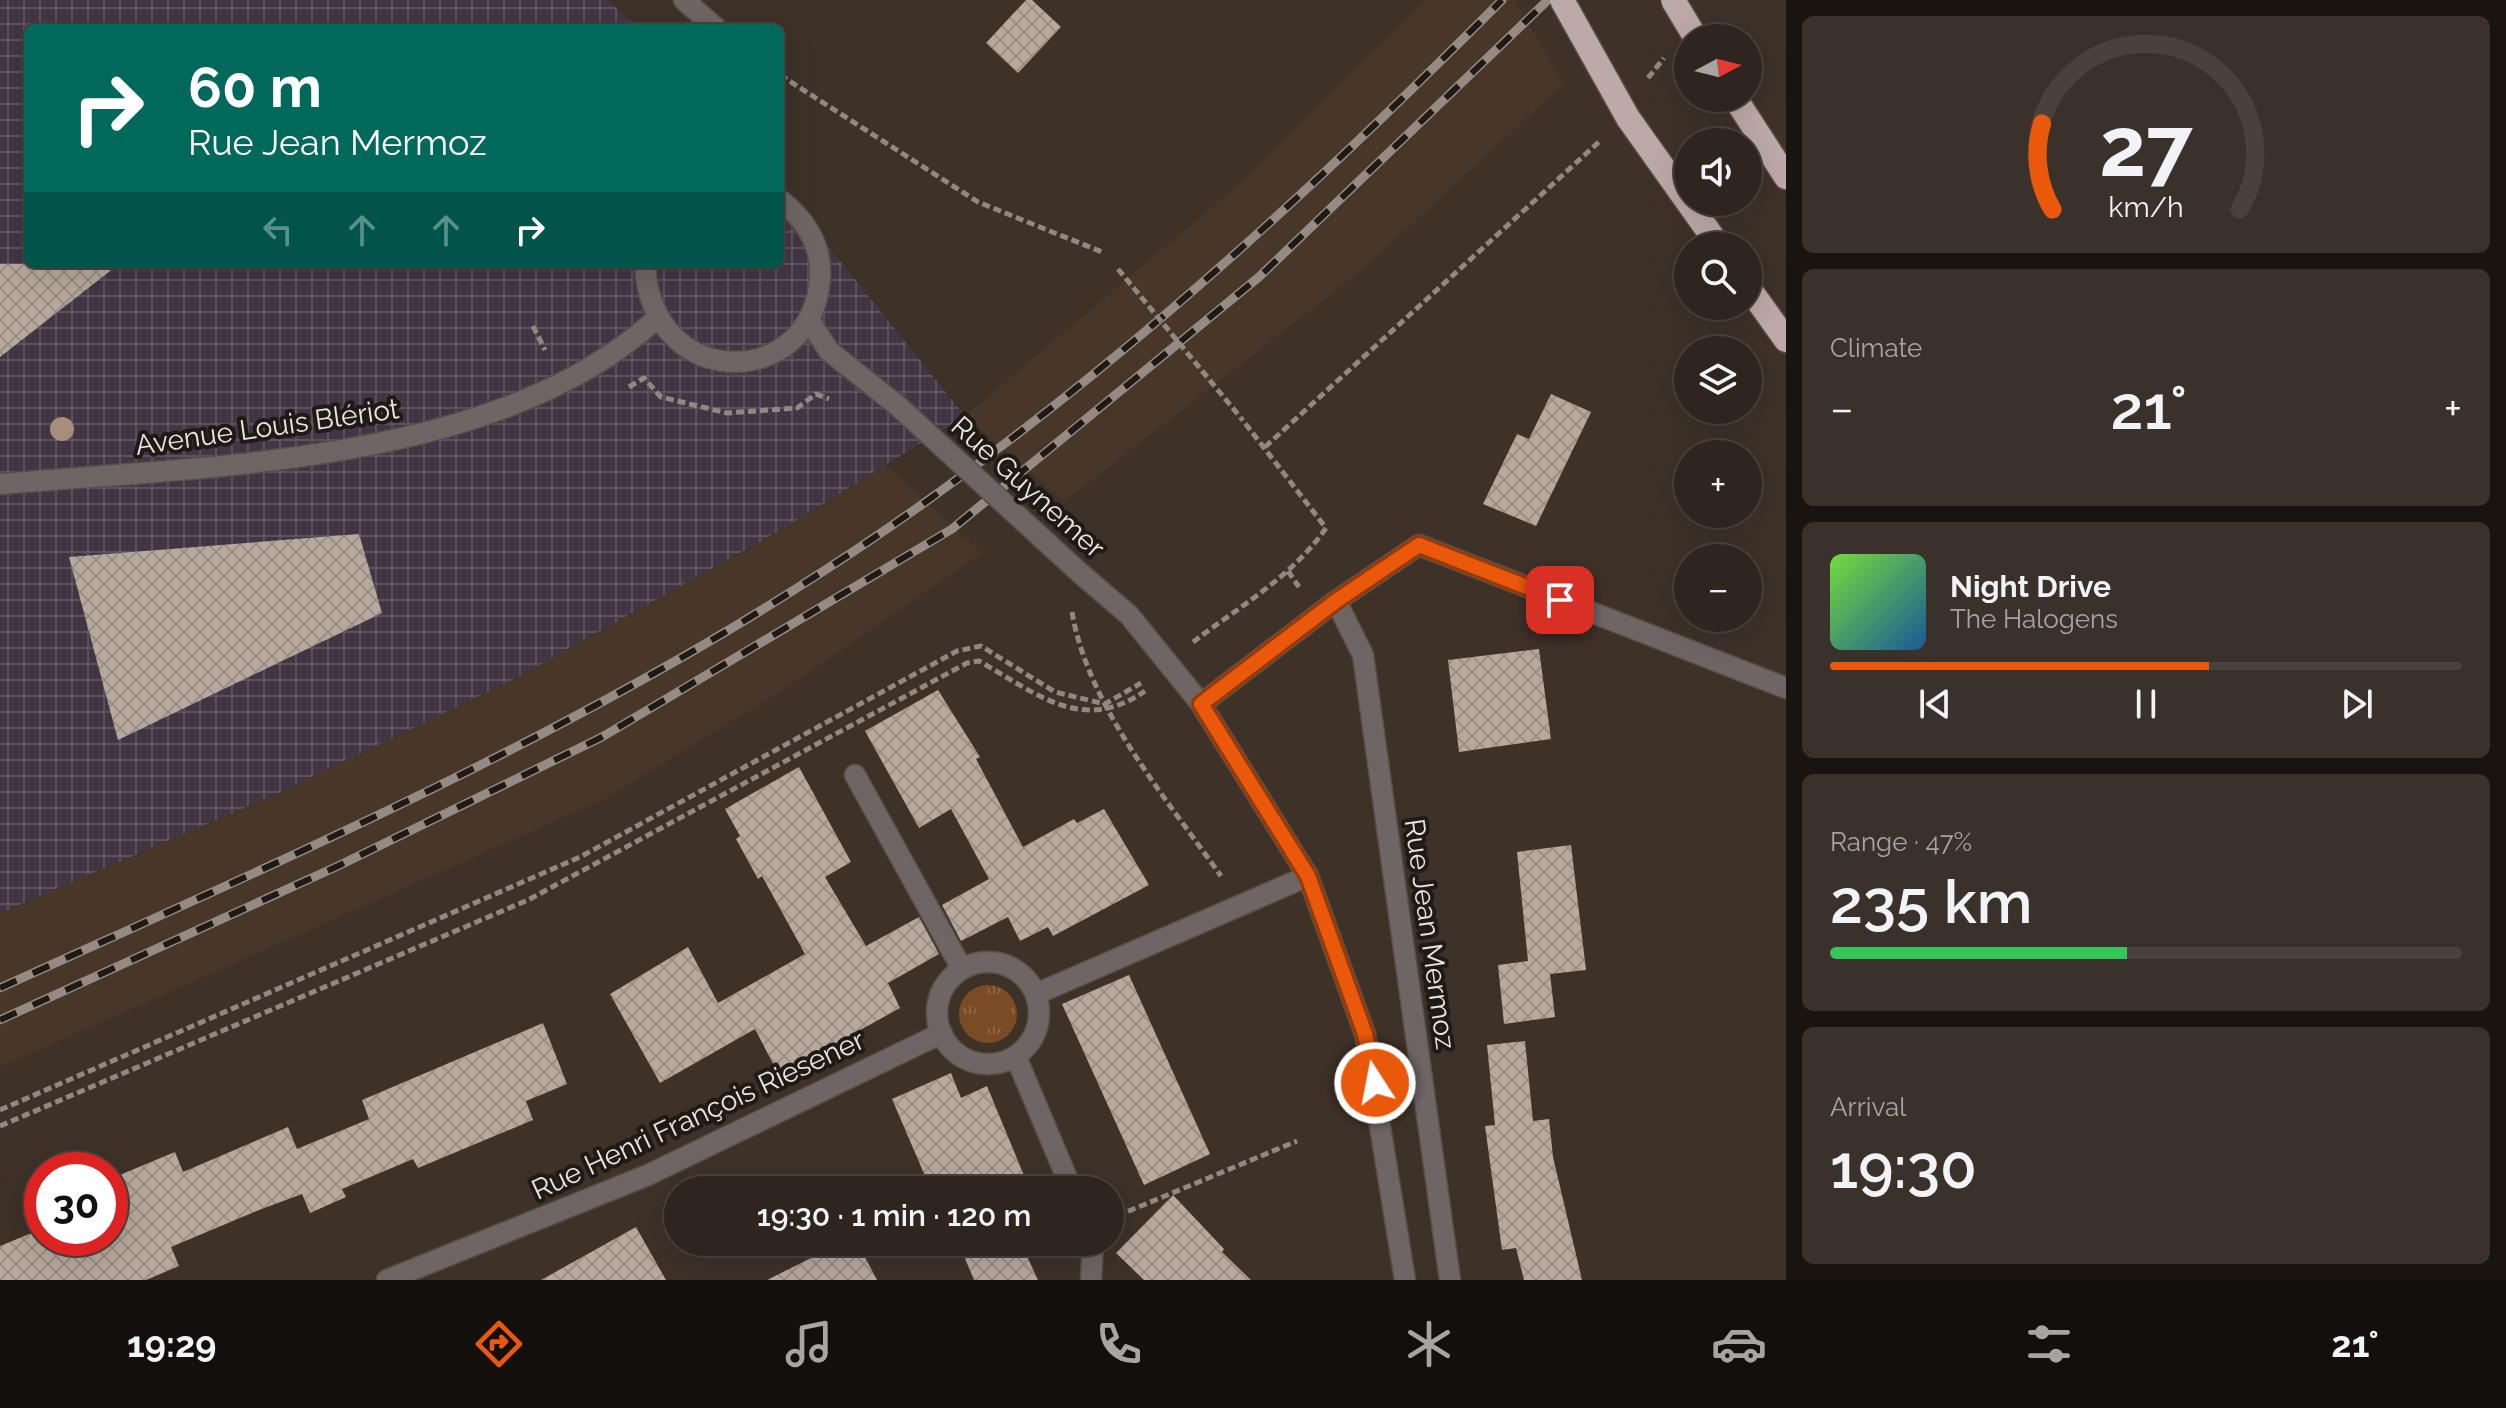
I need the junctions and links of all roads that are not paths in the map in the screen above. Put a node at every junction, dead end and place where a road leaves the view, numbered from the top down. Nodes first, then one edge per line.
1 (684, 0) edge
2 (1562, 0) edge
3 (1673, 0) edge
4 (711, 24) edge
5 (1688, 24) edge
6 (1744, 112) edge
7 (1786, 177) edge
8 (784, 203) edge
9 (1709, 232) edge
10 (645, 268) edge
11 (1762, 307) edge
12 (657, 318) junction
13 (809, 320) junction
14 (1786, 340) edge
15 (0, 484) edge
16 (1336, 601) junction
17 (1786, 688) edge
18 (1201, 704) junction
19 (855, 775) dead end
20 (1308, 876) junction
21 (962, 969) junction
22 (1036, 994) junction
23 (942, 1033) junction
24 (1016, 1057) junction
25 (1066, 1176) edge
26 (1092, 1256) edge
27 (387, 1280) edge
28 (1091, 1280) edge
29 (1405, 1280) edge
30 (1450, 1280) edge

1 - 4 street
2 - 9 highway, bridge
3 - 5 highway, bridge
6 - 7 highway
8 - 13 street
10 - 12 street
11 - 14 highway
12 - 13 street
12 - 15 street, Avenue Louis Blériot
13 - 18 street, Rue Guynemer, bridge
16 - 17 street
16 - 18 street
16 - 30 street, Rue Jean Mermoz
18 - 20 street
19 - 21 street
20 - 22 street
20 - 29 street
21 - 22 street
21 - 23 street
22 - 24 street
23 - 24 street
23 - 27 street, Rue Henri François Riesener
24 - 25 street
26 - 28 street

